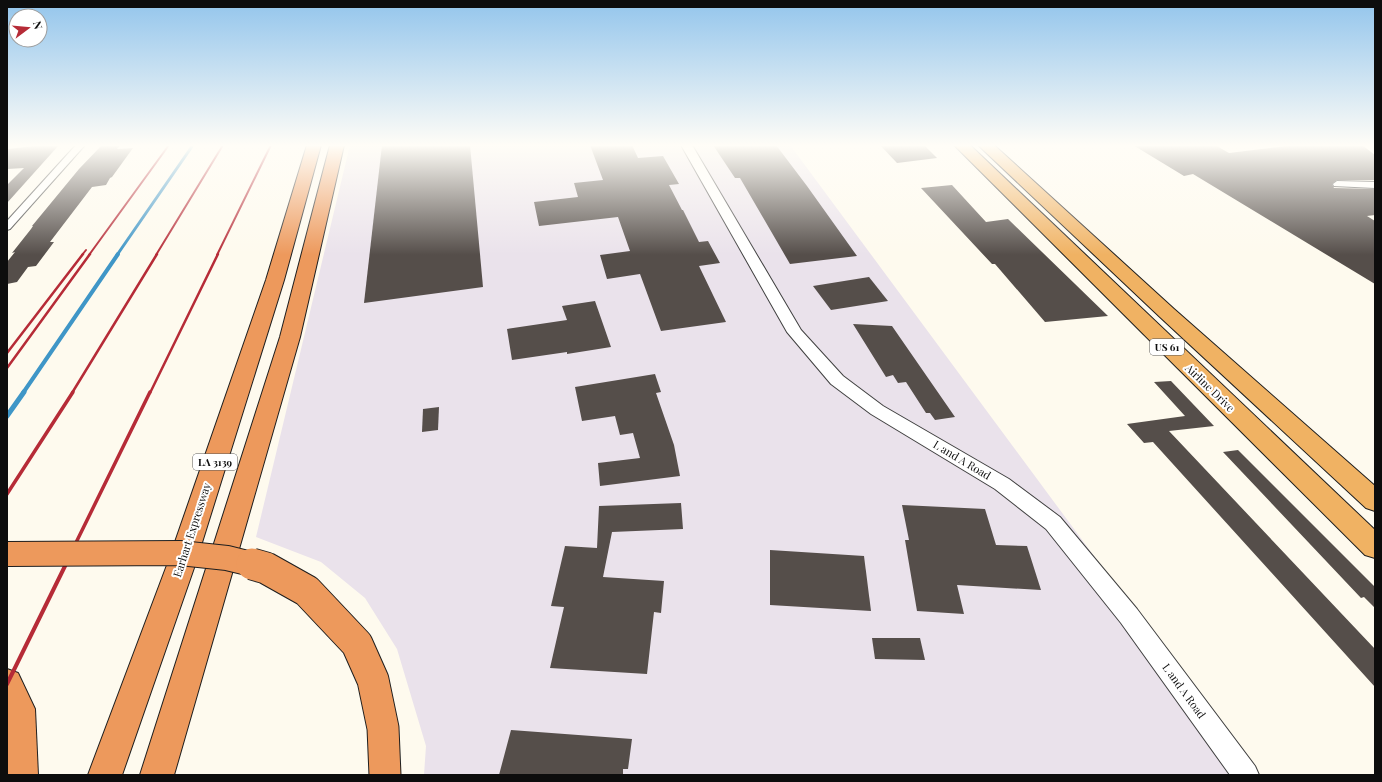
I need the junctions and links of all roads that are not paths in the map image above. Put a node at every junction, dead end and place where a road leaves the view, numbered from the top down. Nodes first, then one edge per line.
1 (49, 181) edge
2 (304, 181) edge
3 (328, 181) edge
4 (707, 181) edge
5 (1009, 181) edge
6 (1014, 181) edge
7 (1337, 184) dead end
8 (1375, 185) edge
9 (7, 227) edge
10 (1375, 501) edge
11 (1375, 547) edge
12 (7, 554) edge
13 (7, 684) edge
14 (21, 775) edge
15 (105, 775) edge
16 (157, 775) edge
17 (385, 775) edge
18 (1246, 775) edge

1 - 9 street
2 - 15 highway, Earhart Expressway / LA 3139
3 - 16 highway, LA 3139
4 - 18 street, L and A Road
5 - 11 highway, Airline Drive / US 61
6 - 10 highway, Airline Drive / US 61
7 - 8 street
12 - 17 highway, bridge
13 - 14 highway

